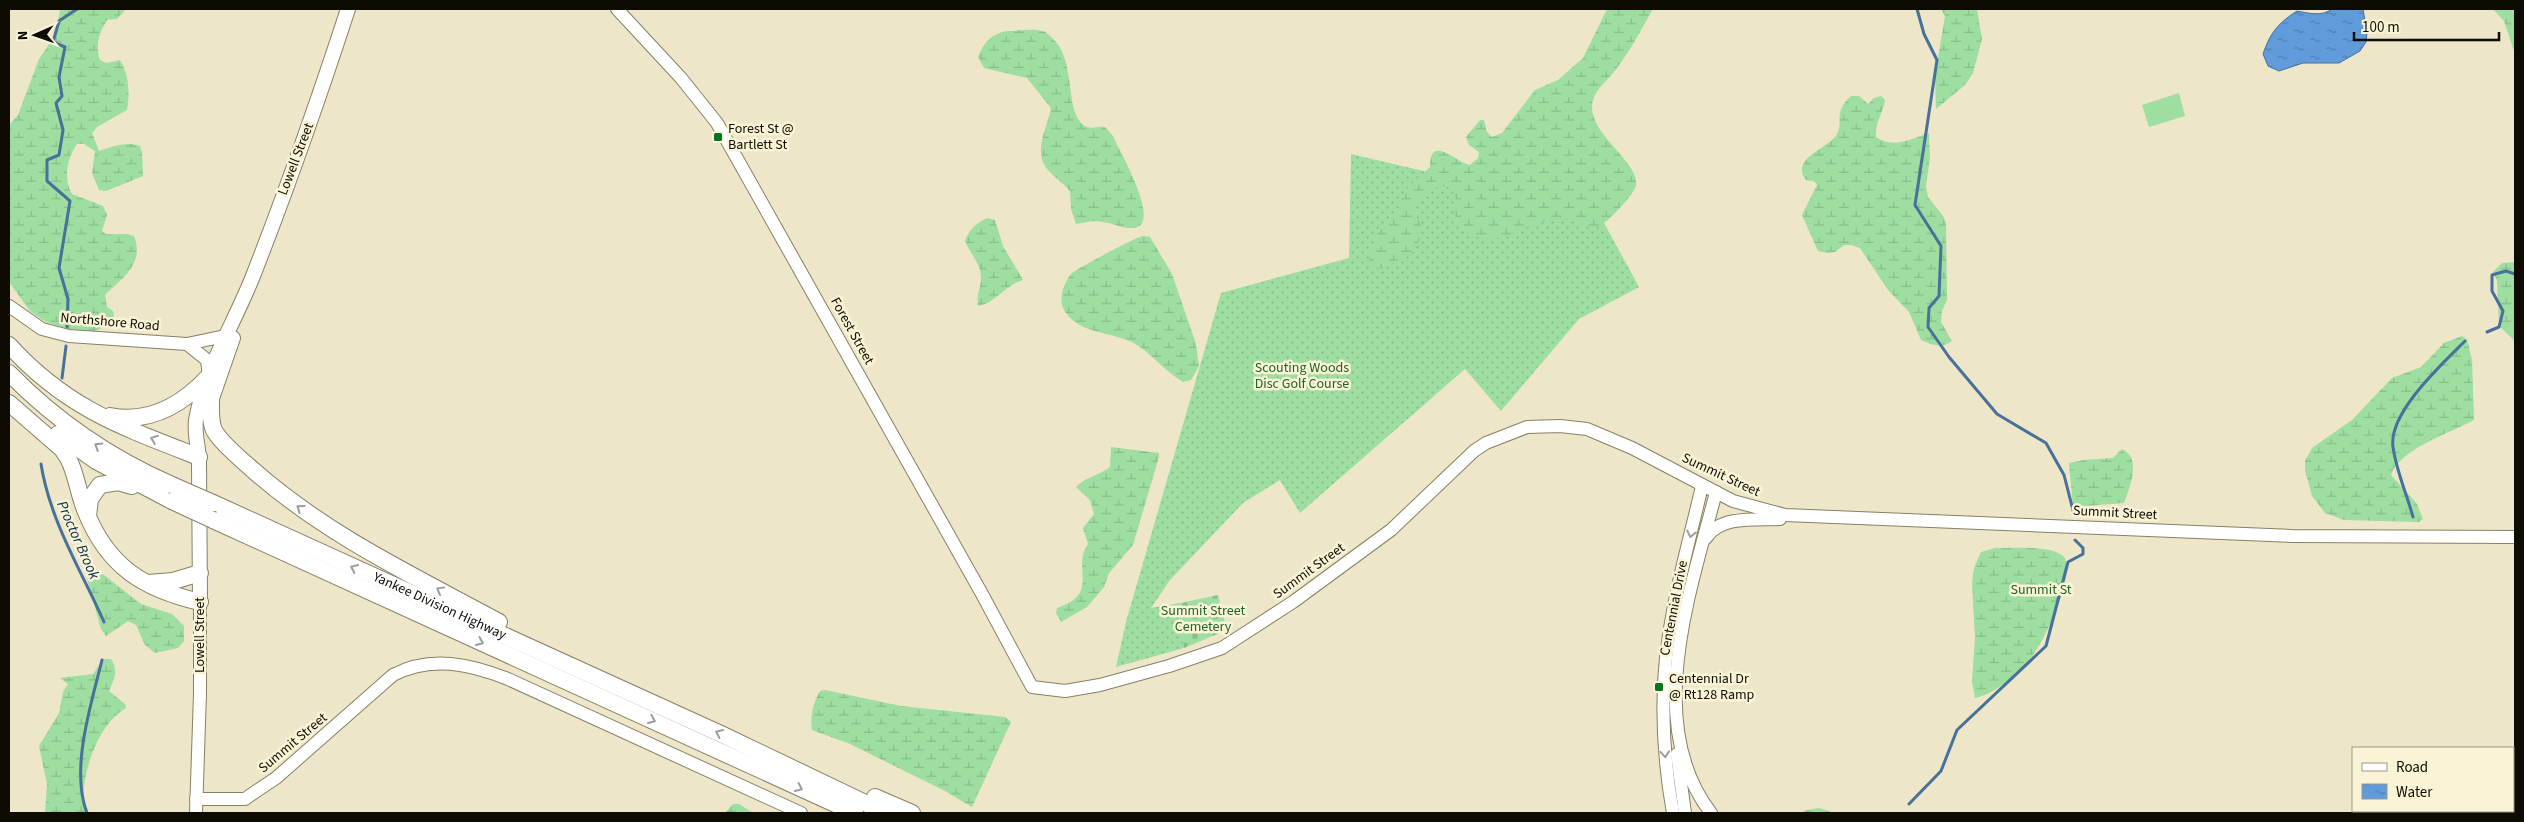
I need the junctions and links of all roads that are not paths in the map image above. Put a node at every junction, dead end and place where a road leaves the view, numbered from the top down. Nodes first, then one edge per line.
1 (348, 9) edge
2 (616, 9) edge
3 (9, 306) edge
4 (240, 308) junction
5 (225, 336) junction
6 (187, 344) junction
7 (9, 345) edge
8 (9, 373) edge
9 (209, 376) junction
10 (9, 392) edge
11 (211, 402) junction
12 (9, 403) edge
13 (95, 414) junction
14 (199, 457) junction
15 (1702, 486) junction
16 (1716, 492) junction
17 (172, 501) junction
18 (1812, 517) junction
19 (88, 518) junction
20 (2515, 537) edge
21 (1704, 542) junction
22 (200, 573) junction
23 (148, 583) junction
24 (200, 602) junction
25 (1032, 687) joint
26 (622, 688) junction
27 (1676, 724) junction
28 (763, 753) junction
29 (1668, 784) junction
30 (196, 799) junction
31 (196, 813) edge
32 (800, 813) edge
33 (855, 813) edge
34 (886, 813) edge
35 (912, 813) edge
36 (1667, 813) edge
37 (1673, 813) edge
38 (1685, 813) edge
39 (1712, 813) edge

1 - 4 main road, Lowell Street
2 - 25 street, Forest Street
3 - 6 street, Northshore Road
4 - 5 main road, Lowell Street
4 - 11 main road, Lowell Street
5 - 6 street, Northshore Road
5 - 9 main road, Lowell Street
6 - 9 street
7 - 13 highway
26 -> 8 highway, Yankee Division Highway, bridge
9 - 13 highway
9 - 14 main road, Lowell Street
10 - 17 highway, Yankee Division Highway
11 - 14 main road, Lowell Street
26 -> 11 highway
12 - 19 highway
14 -> 13 highway
14 - 22 main road, Lowell Street
15 - 16 street, Summit Street
15 - 25 street, Summit Street
15 -> 29 street, Centennial Drive
16 - 18 street, Summit Street
16 - 21 street, Centennial Drive
17 - 19 highway
17 -> 33 highway, Yankee Division Highway, bridge
18 - 20 street, Summit Street
18 - 21 street
19 - 23 highway
21 - 27 street, Centennial Drive
22 - 23 highway
22 - 24 main road, Lowell Street
23 - 24 highway
24 - 30 street, Lowell Street
28 -> 26 highway, Yankee Division Highway
27 - 38 street
27 - 39 street, Centennial Drive
28 - 34 highway, Yankee Division Highway
28 - 35 highway
29 - 36 street
29 - 37 street, Centennial Drive
30 - 31 street, Lowell Street
30 - 32 street, Summit Street

